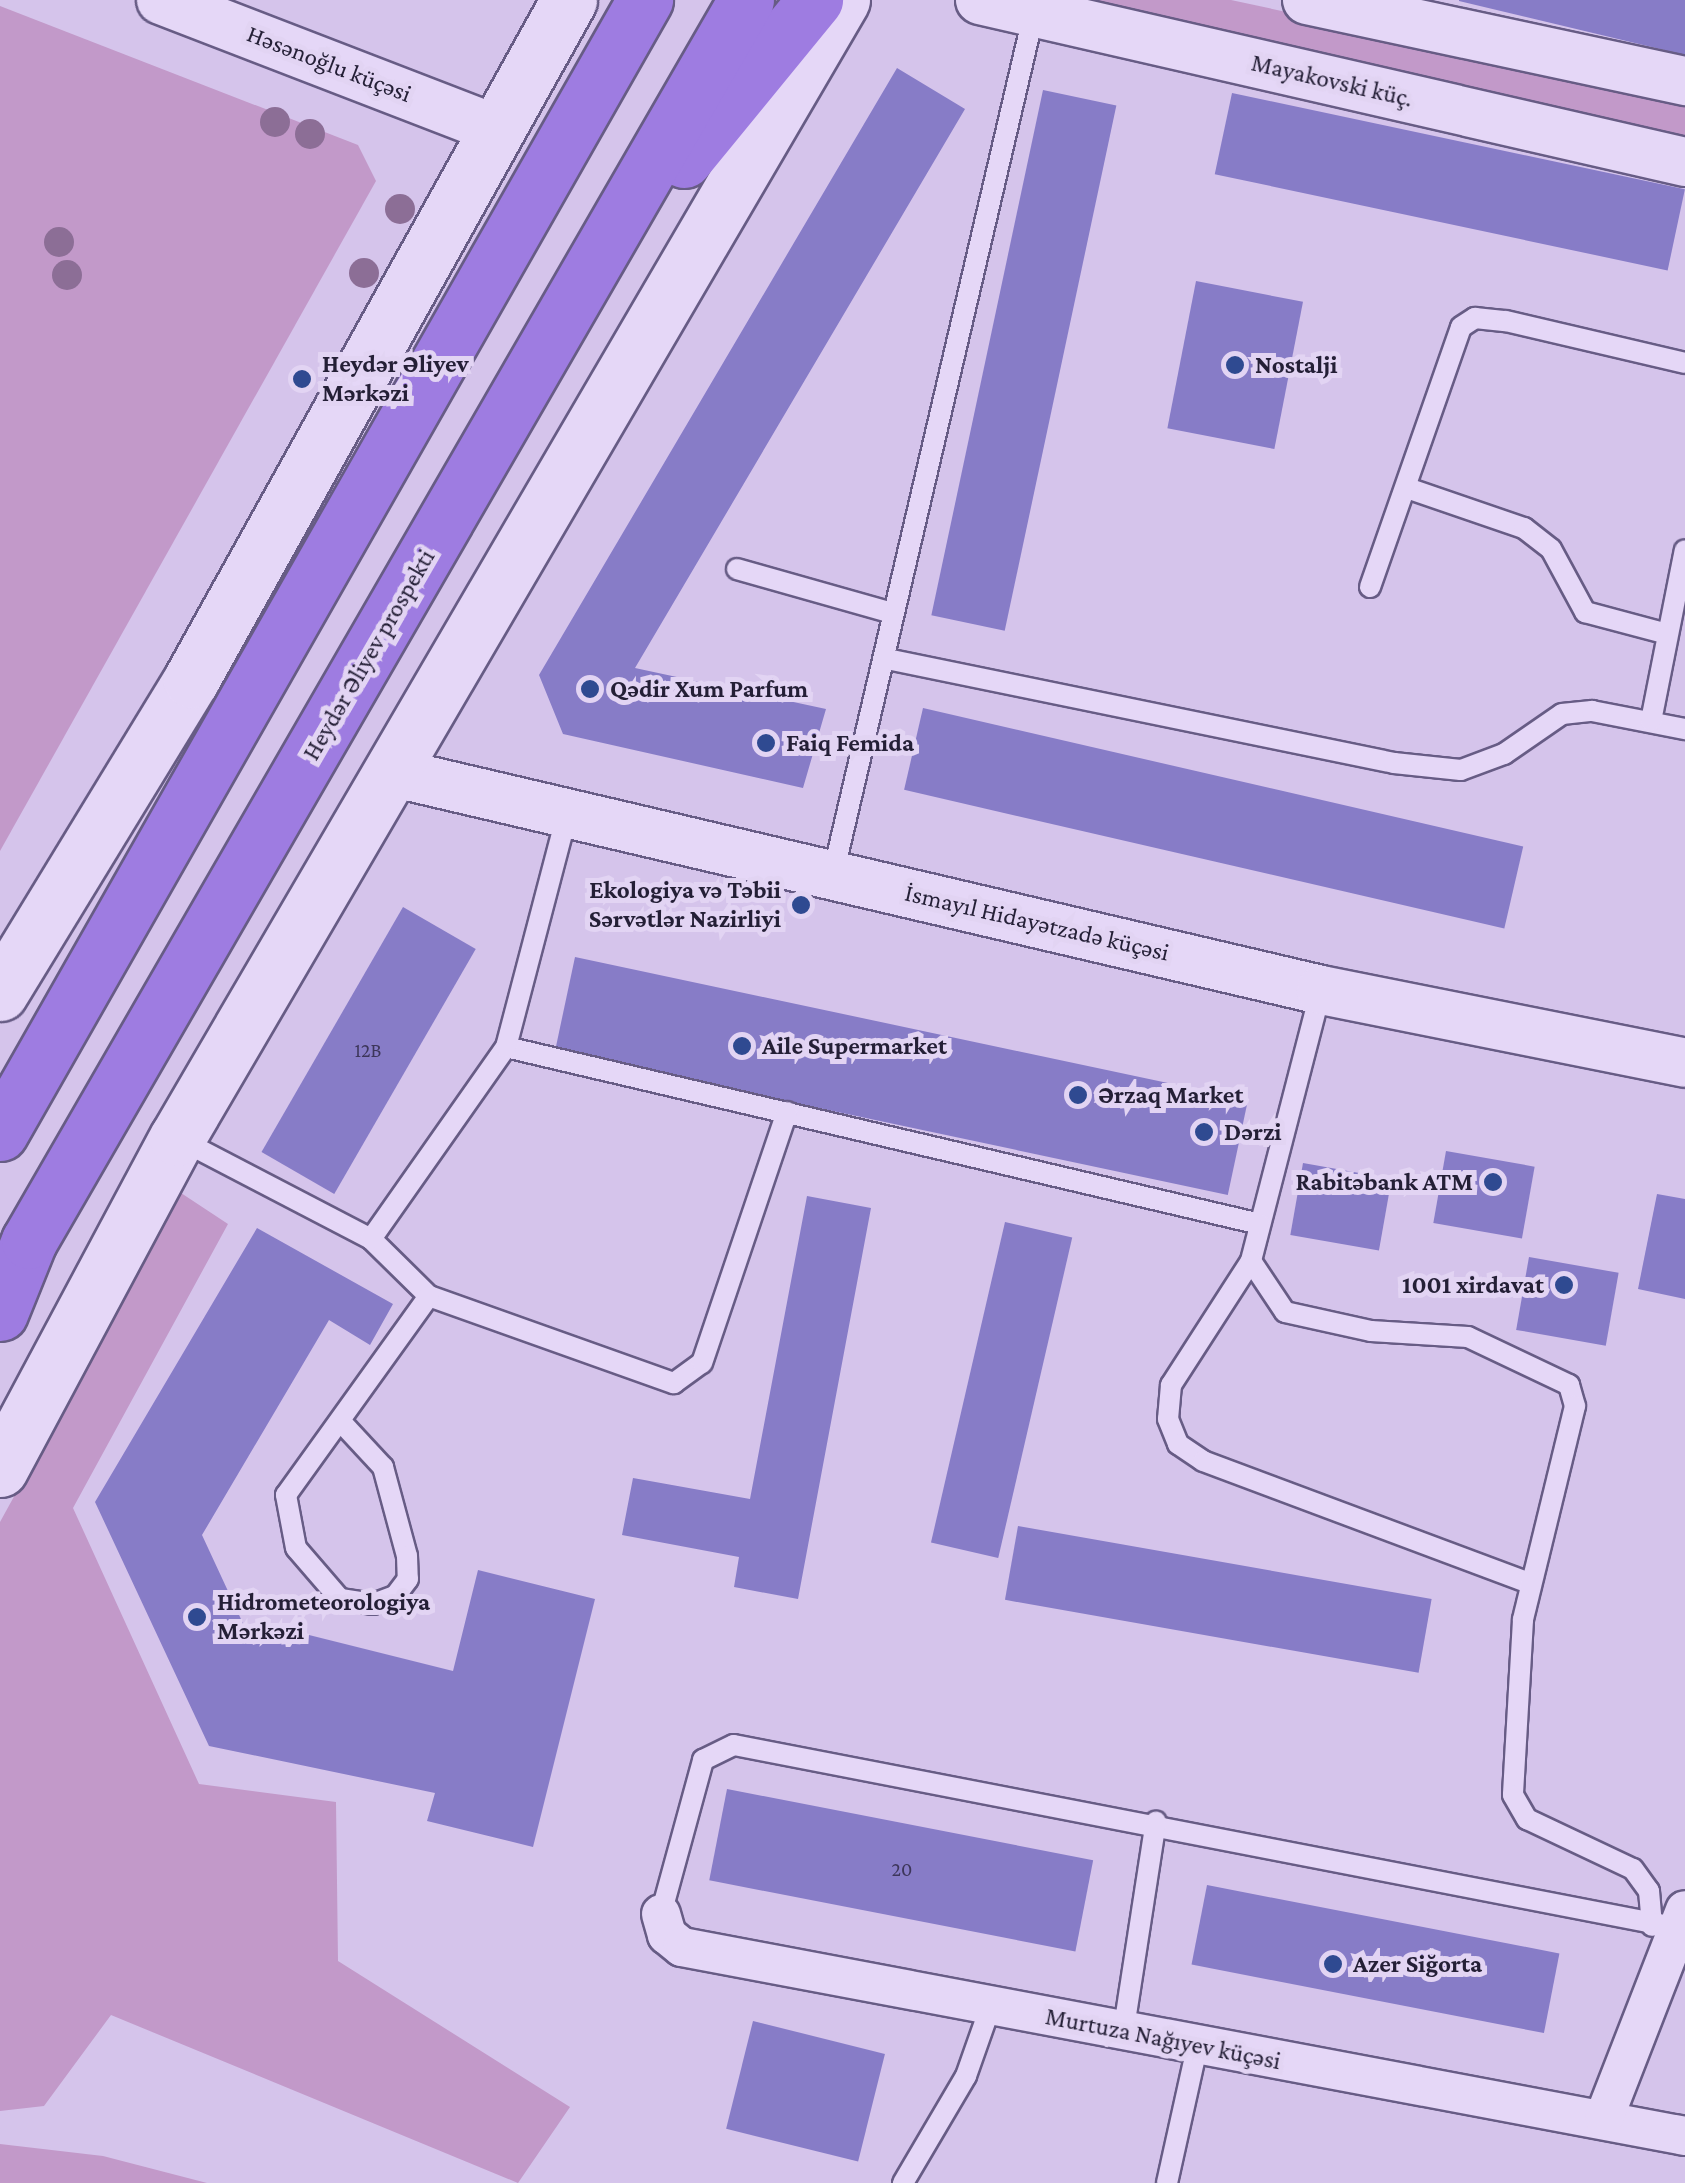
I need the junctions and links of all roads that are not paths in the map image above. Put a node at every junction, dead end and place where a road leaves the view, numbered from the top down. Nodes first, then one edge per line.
1 (161, 0) edge
2 (570, 0) edge
3 (645, 0) edge
4 (746, 0) edge
5 (980, 0) edge
6 (1308, 0) edge
7 (836, 7) edge
8 (1034, 13) junction
9 (1685, 81) edge
10 (496, 130) junction
11 (1685, 162) edge
12 (578, 290) junction
13 (1685, 362) edge
14 (1407, 488) junction
15 (1685, 550) edge
16 (737, 570) dead end
17 (1370, 587) dead end
18 (893, 614) junction
19 (1664, 633) junction
20 (887, 659) junction
21 (1651, 722) junction
22 (1685, 729) edge
23 (390, 772) junction
24 (566, 818) junction
25 (833, 874) junction
26 (1321, 990) junction
27 (0, 993) edge
28 (506, 1048) junction
29 (1685, 1063) edge
30 (787, 1112) junction
31 (0, 1133) edge
32 (177, 1138) junction
33 (1260, 1224) junction
34 (371, 1239) junction
35 (29, 1241) junction
36 (1251, 1261) junction
37 (0, 1294) edge
38 (429, 1296) junction
39 (0, 1314) edge
40 (343, 1424) junction
41 (0, 1469) edge
42 (1529, 1583) junction
43 (1156, 1822) junction
44 (661, 1914) joint
45 (1672, 1922) edge
46 (991, 2005) junction
47 (1123, 2034) junction
48 (1197, 2048) junction
49 (1604, 2118) junction
50 (1685, 2136) edge
51 (904, 2183) edge
52 (1168, 2183) edge

1 - 10 street, Həsənoğlu küçəsi
2 - 10 main road
3 - 31 highway
4 - 12 highway, Heydər Əliyev prospekti
5 - 8 street, Mayakovski küç.
6 - 9 street
7 - 12 highway
7 - 23 main road
8 - 11 street, Mayakovski küç.
8 - 18 lane
10 - 27 main road
12 - 35 highway, Heydər Əliyev prospekti
13 - 14 lane
14 - 17 lane
14 - 19 lane
15 - 19 lane
16 - 18 lane
18 - 20 lane
19 - 21 lane
20 - 21 lane
20 - 25 lane
21 - 22 lane
23 - 24 street, İsmayıl Hidayətzadə küçəsi
23 - 32 main road
24 - 25 street, İsmayıl Hidayətzadə küçəsi
24 - 28 lane
25 - 26 street, İsmayıl Hidayətzadə küçəsi
26 - 29 street, İsmayıl Hidayətzadə küçəsi
26 - 33 lane
28 - 30 lane
28 - 34 lane
30 - 33 lane
30 - 38 lane
32 - 34 lane
32 - 41 main road
33 - 36 lane
34 - 38 lane
35 - 37 highway
35 - 39 highway, Heydər Əliyev prospekti
36 - 42 lane
36 - 42 lane
38 - 40 lane
40 - 40 lane
42 - 45 lane
43 - 44 lane
43 - 45 lane
43 - 47 lane
44 - 46 street, Murtuza Nağıyev küçəsi
45 - 49 street
46 - 47 street, Murtuza Nağıyev küçəsi
46 - 51 lane
47 - 48 street, Murtuza Nağıyev küçəsi
48 - 49 street, Murtuza Nağıyev küçəsi
48 - 52 lane
49 - 50 street, Murtuza Nağıyev küçəsi

